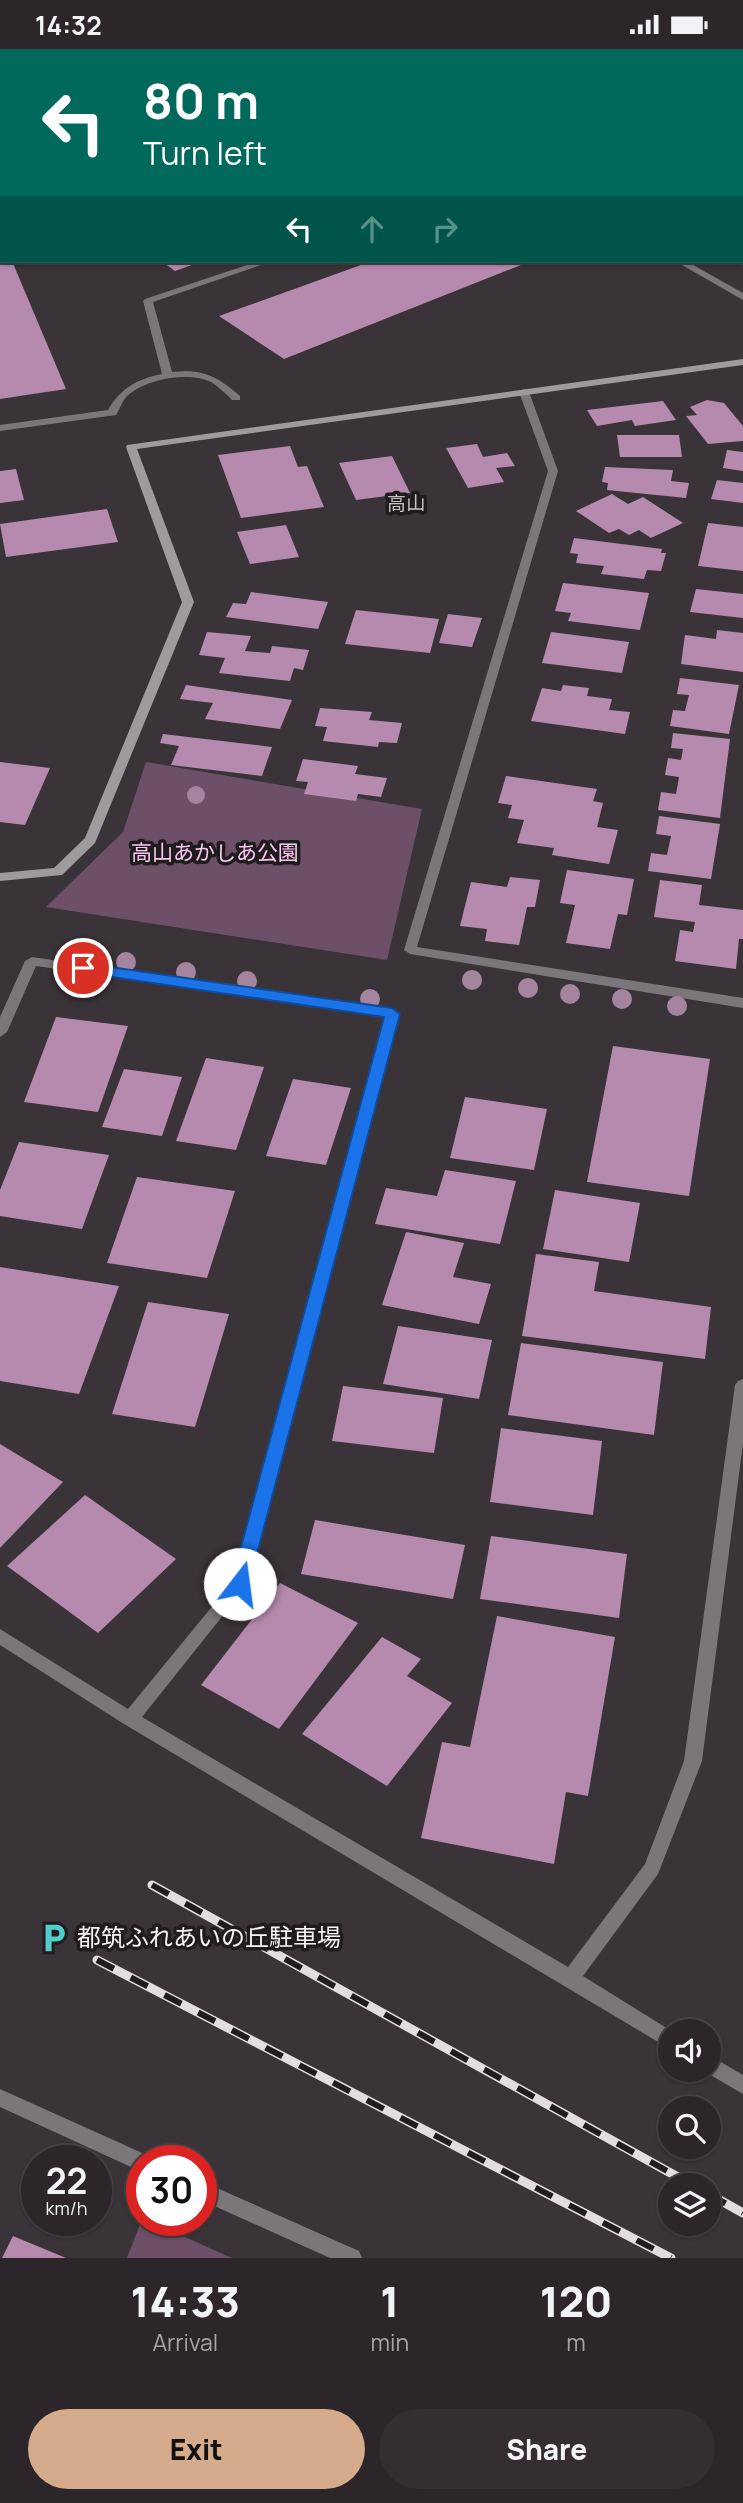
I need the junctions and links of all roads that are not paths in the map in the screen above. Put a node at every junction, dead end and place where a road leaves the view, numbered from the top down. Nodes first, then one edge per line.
1 (262, 263) edge
2 (684, 263) edge
3 (743, 297) edge
4 (743, 362) edge
5 (168, 376) junction
6 (523, 392) junction
7 (236, 398) dead end
8 (0, 428) edge
9 (0, 877) edge
10 (743, 1003) edge
11 (0, 1032) edge
12 (743, 1385) edge
13 (0, 1636) edge
14 (130, 1719) junction
15 (571, 1978) junction
16 (658, 2032) edge
17 (721, 2071) edge
18 (743, 2085) edge
19 (0, 2098) edge
20 (126, 2156) edge
21 (217, 2197) edge
22 (352, 2258) edge

1 - 5 street
2 - 3 street
4 - 6 street
5 - 7 street
5 - 8 street
6 - 9 street
6 - 10 street
11 - 14 street
12 - 15 street
13 - 14 street
14 - 15 street
15 - 16 street
17 - 18 street
19 - 20 street
21 - 22 street

